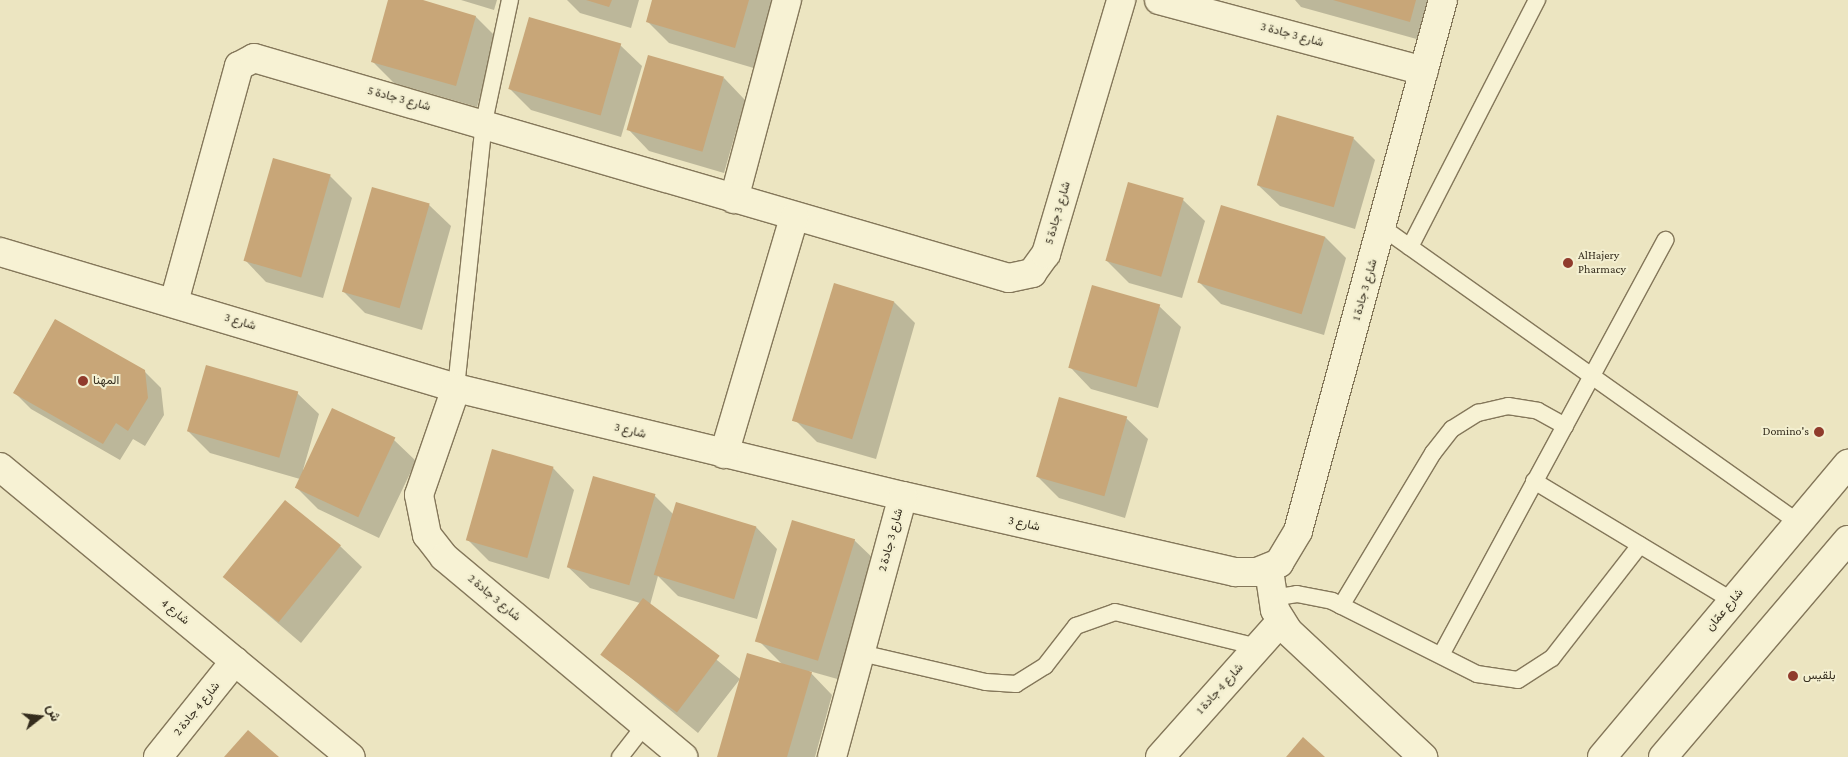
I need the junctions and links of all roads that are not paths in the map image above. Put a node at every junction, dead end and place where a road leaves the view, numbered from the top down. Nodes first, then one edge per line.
1 (510, 0) edge
2 (787, 0) edge
3 (1121, 0) edge
4 (1159, 0) edge
5 (1443, 0) edge
6 (1537, 0) edge
7 (1424, 70) junction
8 (484, 122) junction
9 (734, 199) junction
10 (794, 217) junction
11 (1383, 228) junction
12 (1665, 240) dead end
13 (1410, 247) junction
14 (0, 252) edge
15 (174, 302) junction
16 (1591, 377) junction
17 (456, 388) junction
18 (1565, 426) junction
19 (724, 454) junction
20 (1848, 464) edge
21 (0, 467) edge
22 (1534, 481) junction
23 (903, 496) junction
24 (1798, 523) junction
25 (1848, 540) edge
26 (1640, 545) junction
27 (1269, 570) junction
28 (1733, 601) junction
29 (1341, 606) junction
30 (1276, 610) junction
31 (1258, 647) junction
32 (861, 653) junction
33 (1441, 656) junction
34 (235, 661) junction
35 (645, 725) junction
36 (158, 757) edge
37 (351, 757) edge
38 (620, 757) edge
39 (683, 757) edge
40 (832, 757) edge
41 (1160, 757) edge
42 (1423, 757) edge
43 (1602, 757) edge
44 (1663, 757) edge

1 - 8 lane
2 - 9 street
3 - 10 street, شارع 3 جادة 5
4 - 7 street, شارع 3 جادة 3
5 - 7 street, شارع 3 جادة 1
6 - 13 lane
7 - 11 street, شارع 3 جادة 1
8 - 9 street, شارع 3 جادة 5
8 - 15 street, شارع 3 جادة 5
8 - 17 lane
9 - 10 street, شارع 3 جادة 5
10 - 19 street
11 - 13 lane
11 - 27 street, شارع 3 جادة 1
12 - 16 lane
13 - 16 lane
14 - 15 street, شارع 3
15 - 17 street, شارع 3
16 - 18 lane
16 - 24 lane
17 - 19 street, شارع 3
17 - 35 street, شارع 3 جادة 2
18 - 22 lane
18 - 29 lane
19 - 23 street, شارع 3
20 - 24 street, شارع عمّان
21 - 34 street, شارع 4
22 - 26 lane
22 - 33 lane
23 - 27 street, شارع 3
23 - 32 street, شارع 3 جادة 2
24 - 28 street, شارع عمّان
25 - 44 street
26 - 28 lane
26 - 33 lane
27 - 30 street
28 - 43 street, شارع عمّان
29 - 30 lane
29 - 33 lane
30 - 31 street, شارع 4 جادة 1
30 - 42 street
31 - 32 lane
31 - 41 street, شارع 4 جادة 1
32 - 40 street, شارع 3 جادة 2
34 - 36 street, شارع 4 جادة 2
34 - 37 street, شارع 4
35 - 38 lane
35 - 39 street, شارع 3 جادة 2

